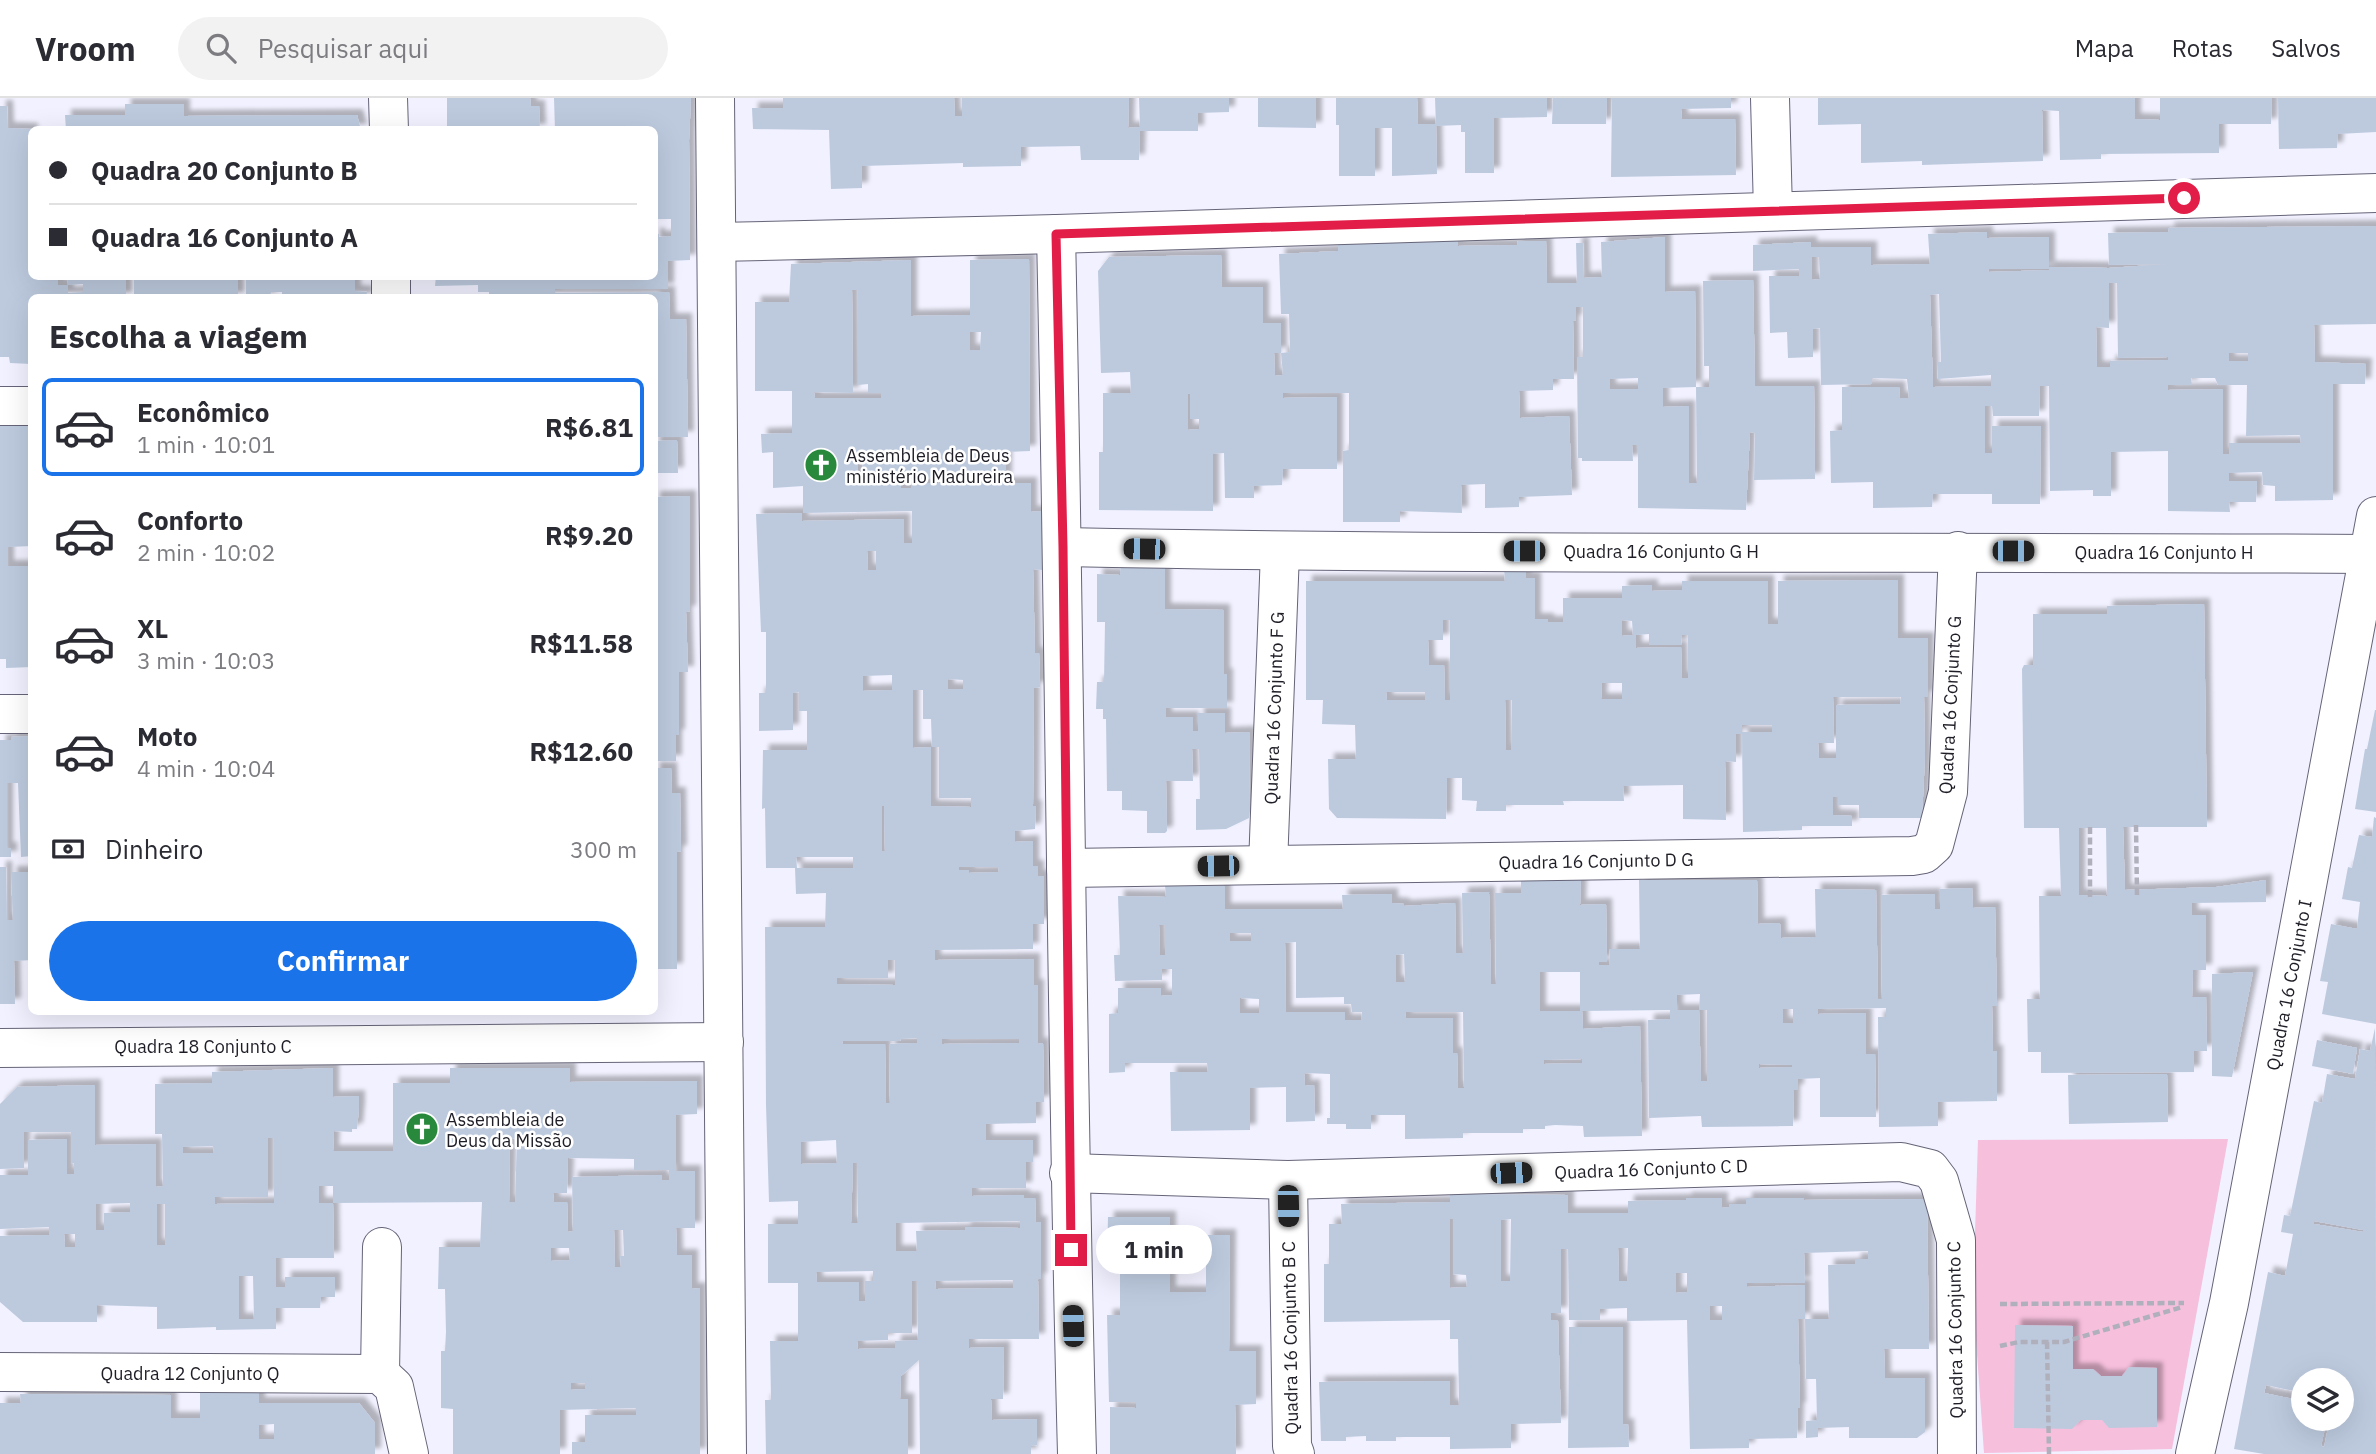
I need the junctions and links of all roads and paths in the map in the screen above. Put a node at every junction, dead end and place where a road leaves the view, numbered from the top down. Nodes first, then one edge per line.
1 (388, 98) edge
2 (715, 98) edge
3 (1770, 98) edge
4 (389, 126) edge
5 (2376, 192) edge
6 (1773, 211) junction
7 (1056, 234) junction
8 (717, 242) junction
9 (0, 406) edge
10 (28, 406) edge
11 (2376, 516) edge
12 (1063, 547) junction
13 (1280, 551) junction
14 (1958, 551) junction
15 (2370, 554) junction
16 (0, 713) edge
17 (28, 714) edge
18 (2136, 825) dead end
19 (2090, 826) dead end
20 (1924, 854) joint
21 (1268, 865) junction
22 (1066, 868) junction
23 (2137, 896) dead end
24 (2090, 897) dead end
25 (405, 1028) edge
26 (724, 1042) junction
27 (0, 1048) edge
28 (1930, 1169) joint
29 (1069, 1173) junction
30 (1288, 1180) junction
31 (382, 1247) dead end
32 (2041, 1303) dead end
33 (2047, 1342) junction
34 (1958, 1355) junction
35 (0, 1372) edge
36 (380, 1374) junction
37 (409, 1454) edge
38 (727, 1454) edge
39 (1077, 1454) edge
40 (1295, 1454) edge
41 (1957, 1454) edge
42 (2049, 1454) edge
43 (2195, 1454) edge

1 - 4 street
2 - 8 street
3 - 6 street
5 - 6 street
6 - 7 street
7 - 8 street
7 - 12 street
8 - 26 street
9 - 10 street
11 - 15 street, Quadra 16 Conjunto I
12 - 13 street, Quadra 16 Conjunto G H
12 - 22 street
13 - 14 street, Quadra 16 Conjunto G H
13 - 21 street, Quadra 16 Conjunto F G
14 - 15 street, Quadra 16 Conjunto H
14 - 20 street, Quadra 16 Conjunto G
15 - 43 street, Quadra 16 Conjunto I
16 - 17 street
18 - 23 path
19 - 24 path
20 - 21 street, Quadra 16 Conjunto D G
21 - 22 street, Quadra 16 Conjunto D G
22 - 29 street
25 - 26 street, Quadra 18 Conjunto C
25 - 27 street, Quadra 18 Conjunto C
26 - 38 street
28 - 30 street, Quadra 16 Conjunto C D
28 - 34 street, Quadra 16 Conjunto C
29 - 30 street, Quadra 16 Conjunto C D
29 - 39 street
30 - 40 street, Quadra 16 Conjunto B C
31 - 36 street
32 - 33 path
33 - 34 path
33 - 42 path
34 - 41 street, Quadra 16 Conjunto C
35 - 36 street, Quadra 12 Conjunto Q
36 - 37 street

